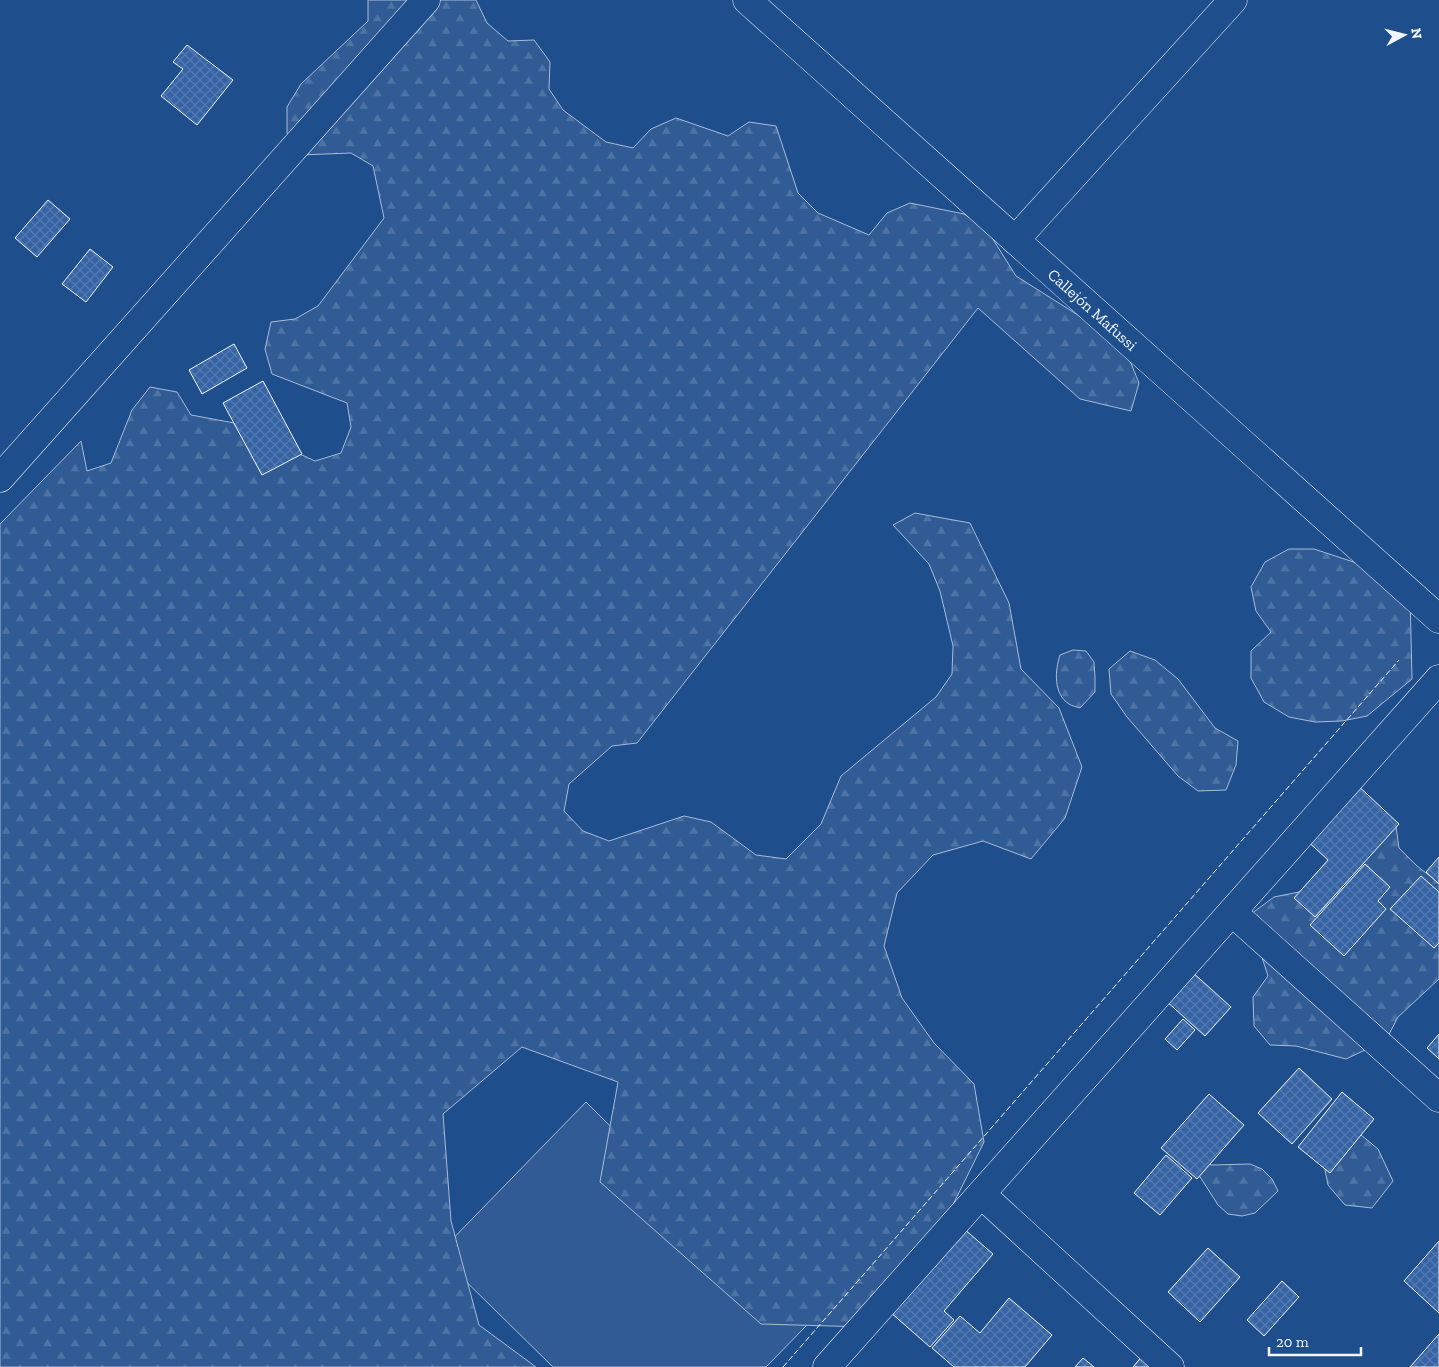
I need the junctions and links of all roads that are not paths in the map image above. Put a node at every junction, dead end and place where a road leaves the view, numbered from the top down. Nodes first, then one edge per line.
1 (426, 0) edge
2 (746, 0) edge
3 (1233, 0) edge
4 (1015, 240) junction
5 (0, 478) edge
6 (1439, 619) edge
7 (1439, 680) edge
8 (1232, 912) junction
9 (1439, 1098) edge
10 (981, 1194) junction
11 (826, 1367) edge
12 (1170, 1367) edge

1 - 5 street
2 - 4 street, Callejón Mafussi
3 - 4 street
4 - 6 street, Callejón Mafussi
7 - 8 street
8 - 9 street
8 - 10 street
10 - 11 street
10 - 12 street

